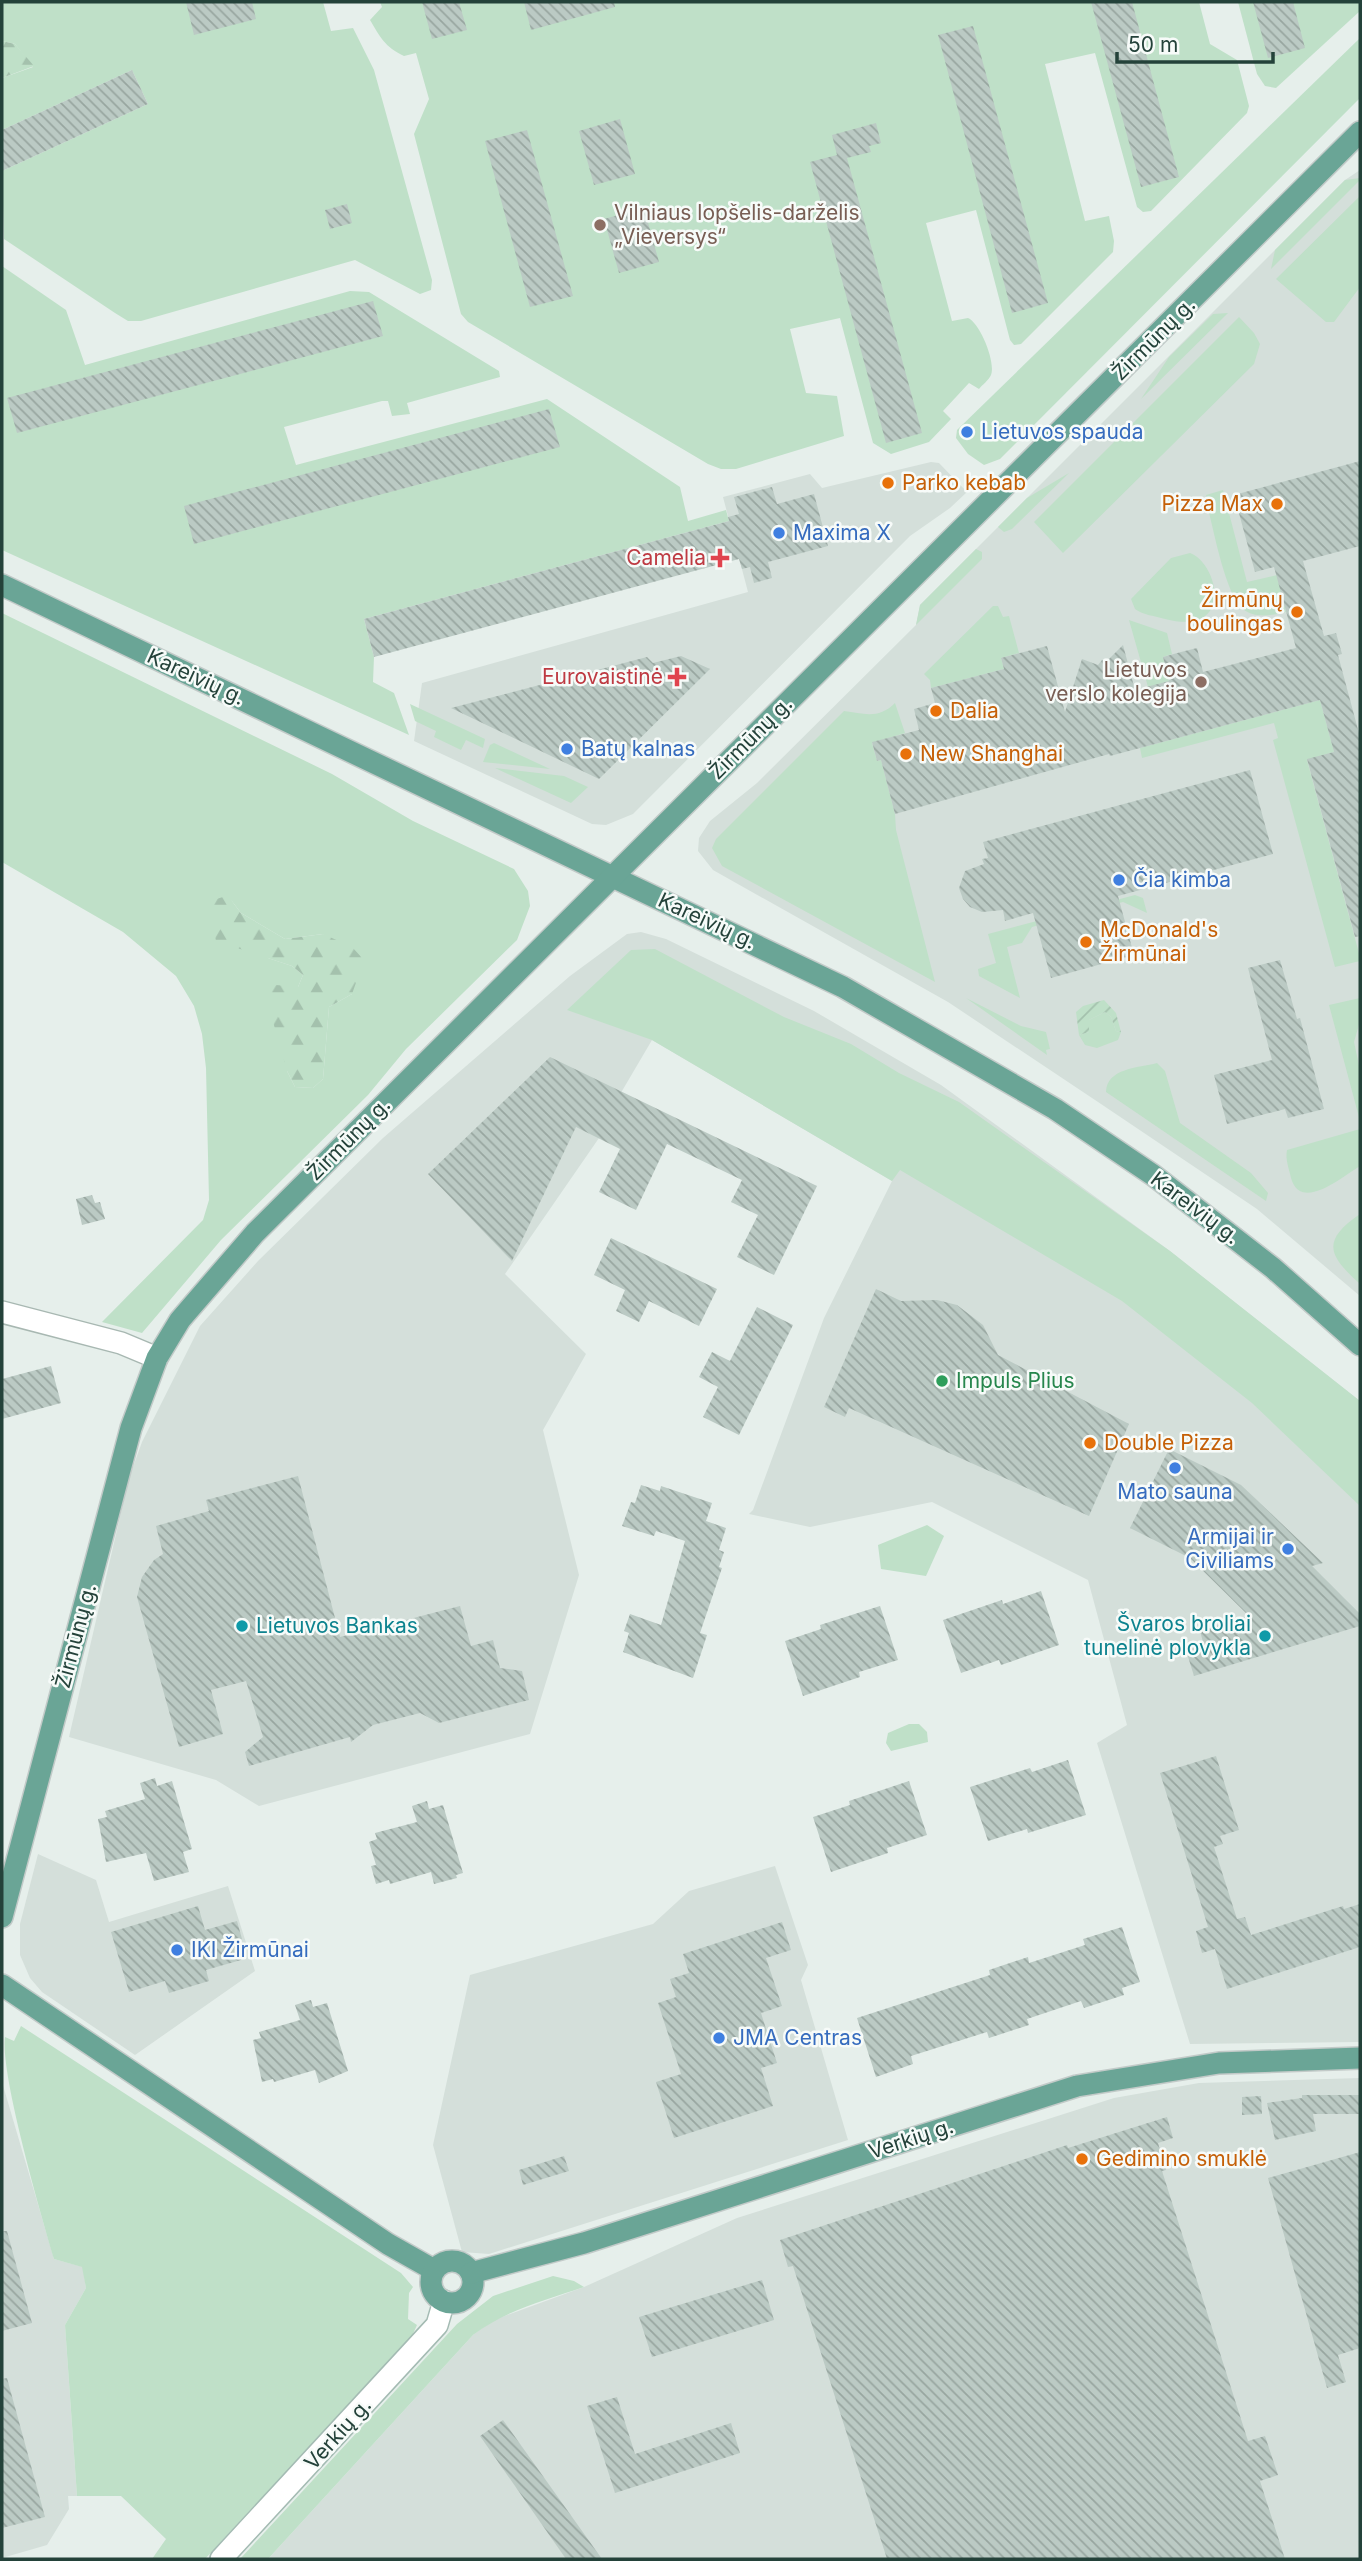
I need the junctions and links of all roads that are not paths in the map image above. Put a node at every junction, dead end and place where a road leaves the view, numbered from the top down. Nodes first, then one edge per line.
1 (1360, 132) edge
2 (2, 585) edge
3 (611, 878) junction
4 (2, 1312) edge
5 (1360, 1345) edge
6 (158, 1358) junction
7 (2, 1917) edge
8 (2, 1985) edge
9 (1360, 2058) edge
10 (434, 2270) junction
11 (471, 2273) junction
12 (444, 2301) junction
13 (221, 2559) edge

1 - 3 main road, Žirmūnų g.
2 - 3 main road, Kareivių g.
3 - 5 main road, Kareivių g.
3 - 6 main road, Žirmūnų g.
4 - 6 main road
6 - 7 main road, Žirmūnų g.
8 - 10 main road
9 - 11 main road, Verkių g.
10 - 11 main road
10 - 12 main road
11 - 12 main road
12 - 13 main road, Verkių g.

